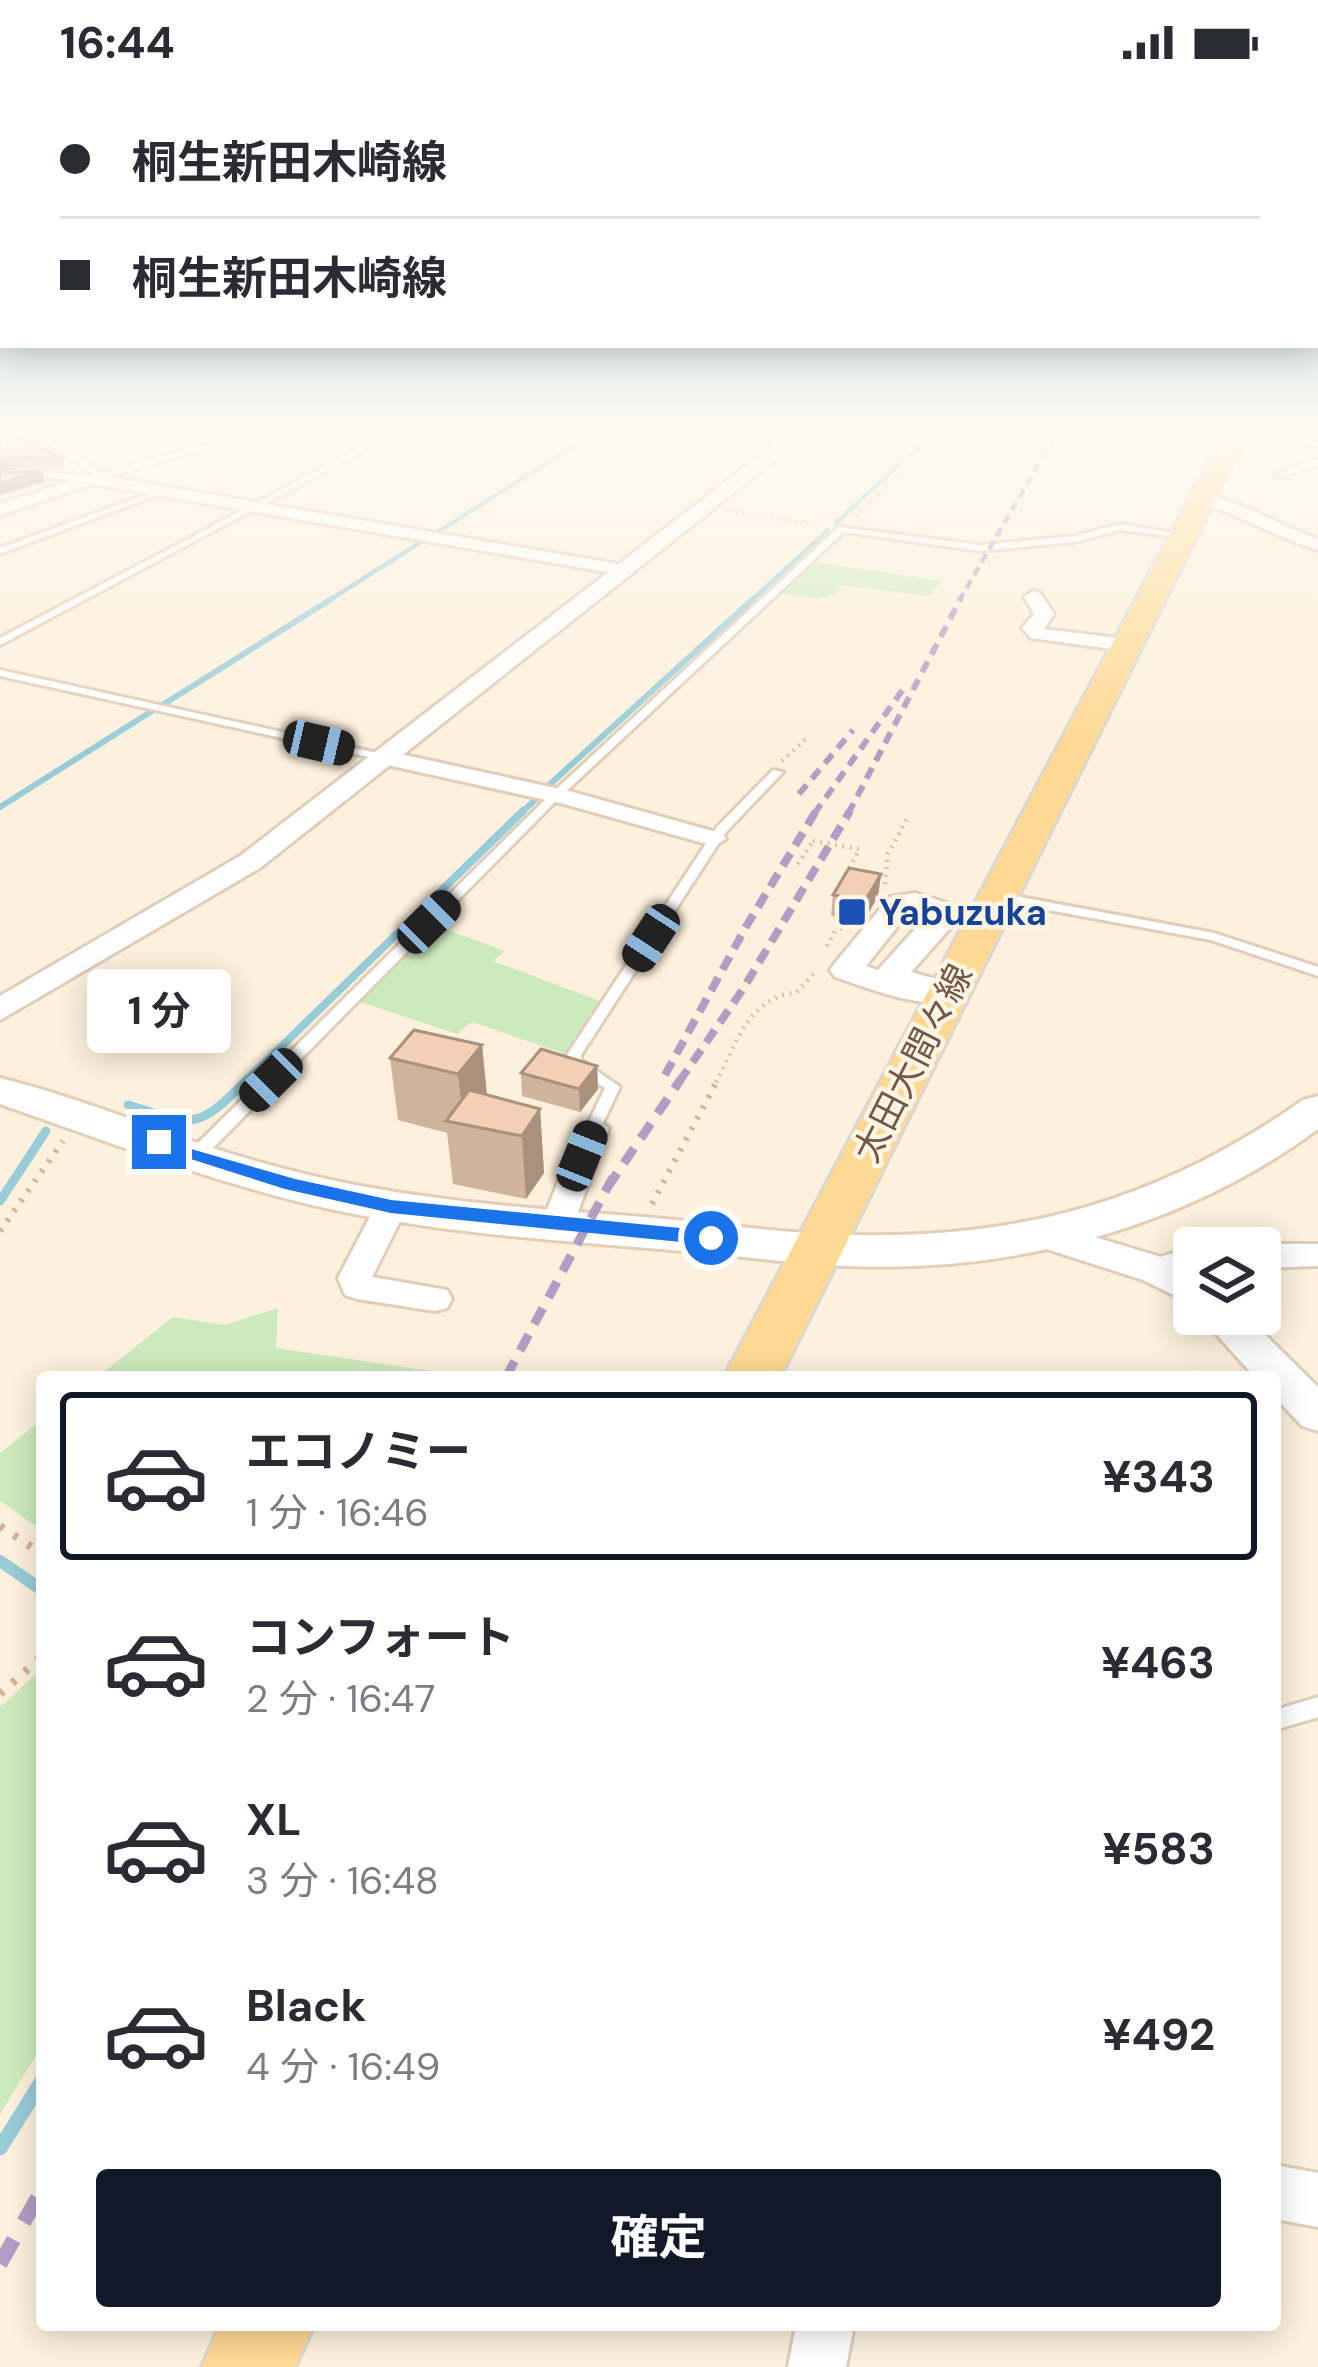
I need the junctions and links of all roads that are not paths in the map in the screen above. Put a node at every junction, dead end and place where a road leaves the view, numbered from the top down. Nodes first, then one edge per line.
1 (1182, 535) edge
2 (42, 536) edge
3 (201, 536) edge
4 (422, 536) edge
5 (668, 536) edge
6 (835, 536) edge
7 (890, 536) edge
8 (1088, 536) edge
9 (0, 551) edge
10 (624, 570) junction
11 (1034, 597) dead end
12 (0, 642) edge
13 (1126, 645) junction
14 (0, 673) edge
15 (382, 757) junction
16 (777, 772) road end
17 (555, 796) junction
18 (714, 839) junction
19 (998, 896) junction
20 (1318, 972) edge
21 (0, 1010) edge
22 (0, 1090) edge
23 (1318, 1109) edge
24 (593, 1128) joint
25 (197, 1154) junction
26 (391, 1207) junction
27 (557, 1225) junction
28 (1045, 1235) junction
29 (819, 1249) junction
30 (1318, 1255) edge
31 (1281, 1256) edge
32 (1173, 1264) edge
33 (435, 1299) dead end
34 (1240, 1335) edge
35 (755, 1371) edge
36 (1275, 1371) edge
37 (1281, 1377) edge
38 (1318, 1414) edge
39 (1318, 1707) edge
40 (1281, 1718) edge
41 (1281, 2193) edge
42 (1318, 2200) edge
43 (265, 2331) edge
44 (824, 2331) edge
45 (247, 2367) edge
46 (818, 2367) edge

1 - 13 main road, 太田大間々線
2 - 9 lane
3 - 12 lane
4 - 10 street
5 - 10 street
6 - 17 lane
7 - 8 lane
10 - 15 street
11 - 13 street
13 - 19 main road, 太田大間々線
14 - 15 lane
15 - 17 street
15 - 21 street
16 - 18 lane
17 - 18 street
17 - 25 lane
18 - 24 lane
19 - 20 lane
19 - 29 main road, 太田大間々線
22 - 25 main road
23 - 28 main road
24 - 27 street
25 - 26 main road
26 - 27 main road
26 - 33 street
27 - 29 main road
28 - 29 main road
28 - 32 street
29 - 35 main road, 太田大間々線
30 - 31 street
34 - 36 street
37 - 38 street
39 - 40 lane
41 - 42 street
43 - 45 main road
44 - 46 street

